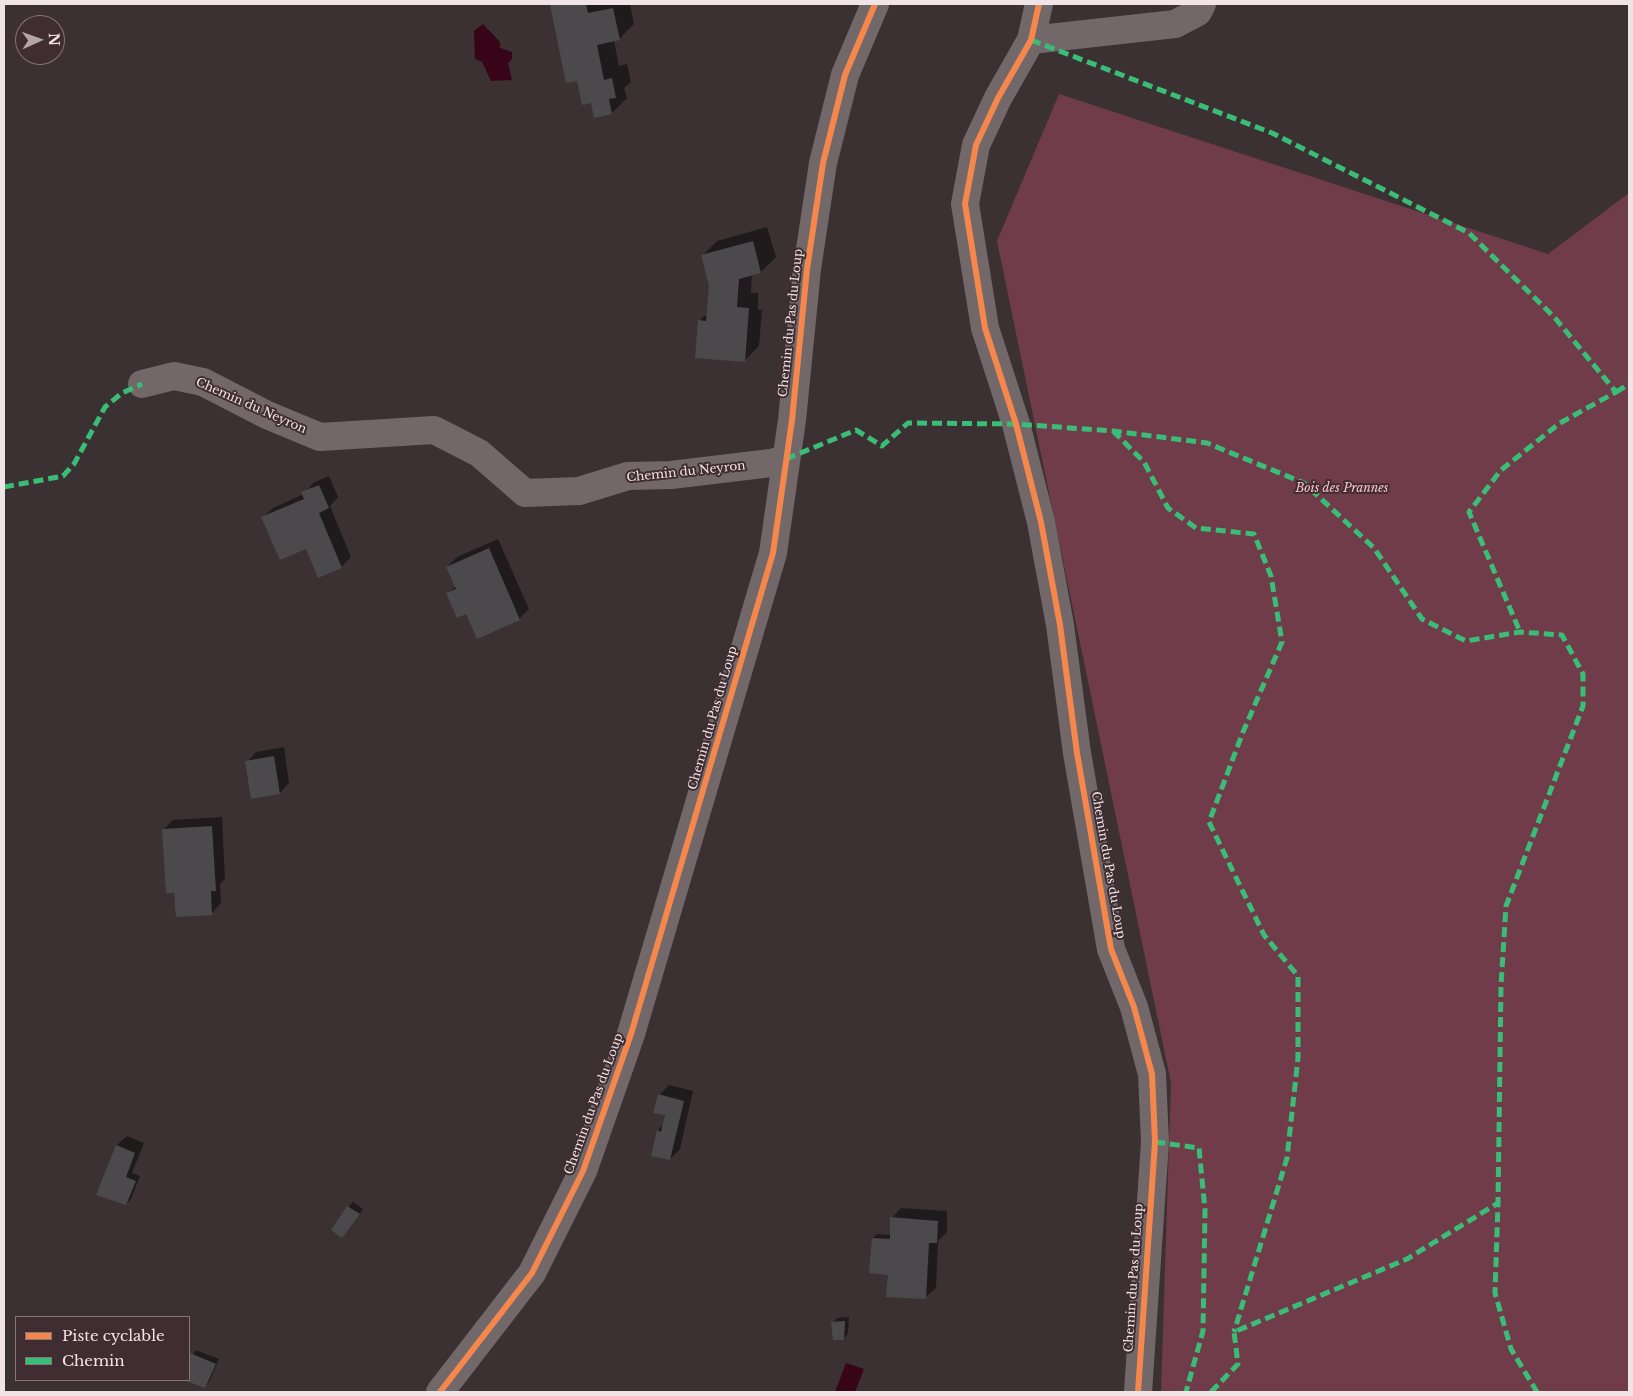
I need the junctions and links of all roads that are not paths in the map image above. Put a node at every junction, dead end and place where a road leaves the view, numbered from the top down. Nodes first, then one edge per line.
1 (875, 4) edge
2 (1039, 4) edge
3 (1202, 4) edge
4 (1031, 40) junction
5 (142, 384) dead end
6 (786, 458) junction
7 (440, 1392) edge
8 (1138, 1392) edge

1 - 6 street, Chemin du Pas du Loup
2 - 4 street, Chemin du Pas du Loup
3 - 4 street
4 - 8 street, Chemin du Pas du Loup
5 - 6 street, Chemin du Neyron
6 - 7 street, Chemin du Pas du Loup

